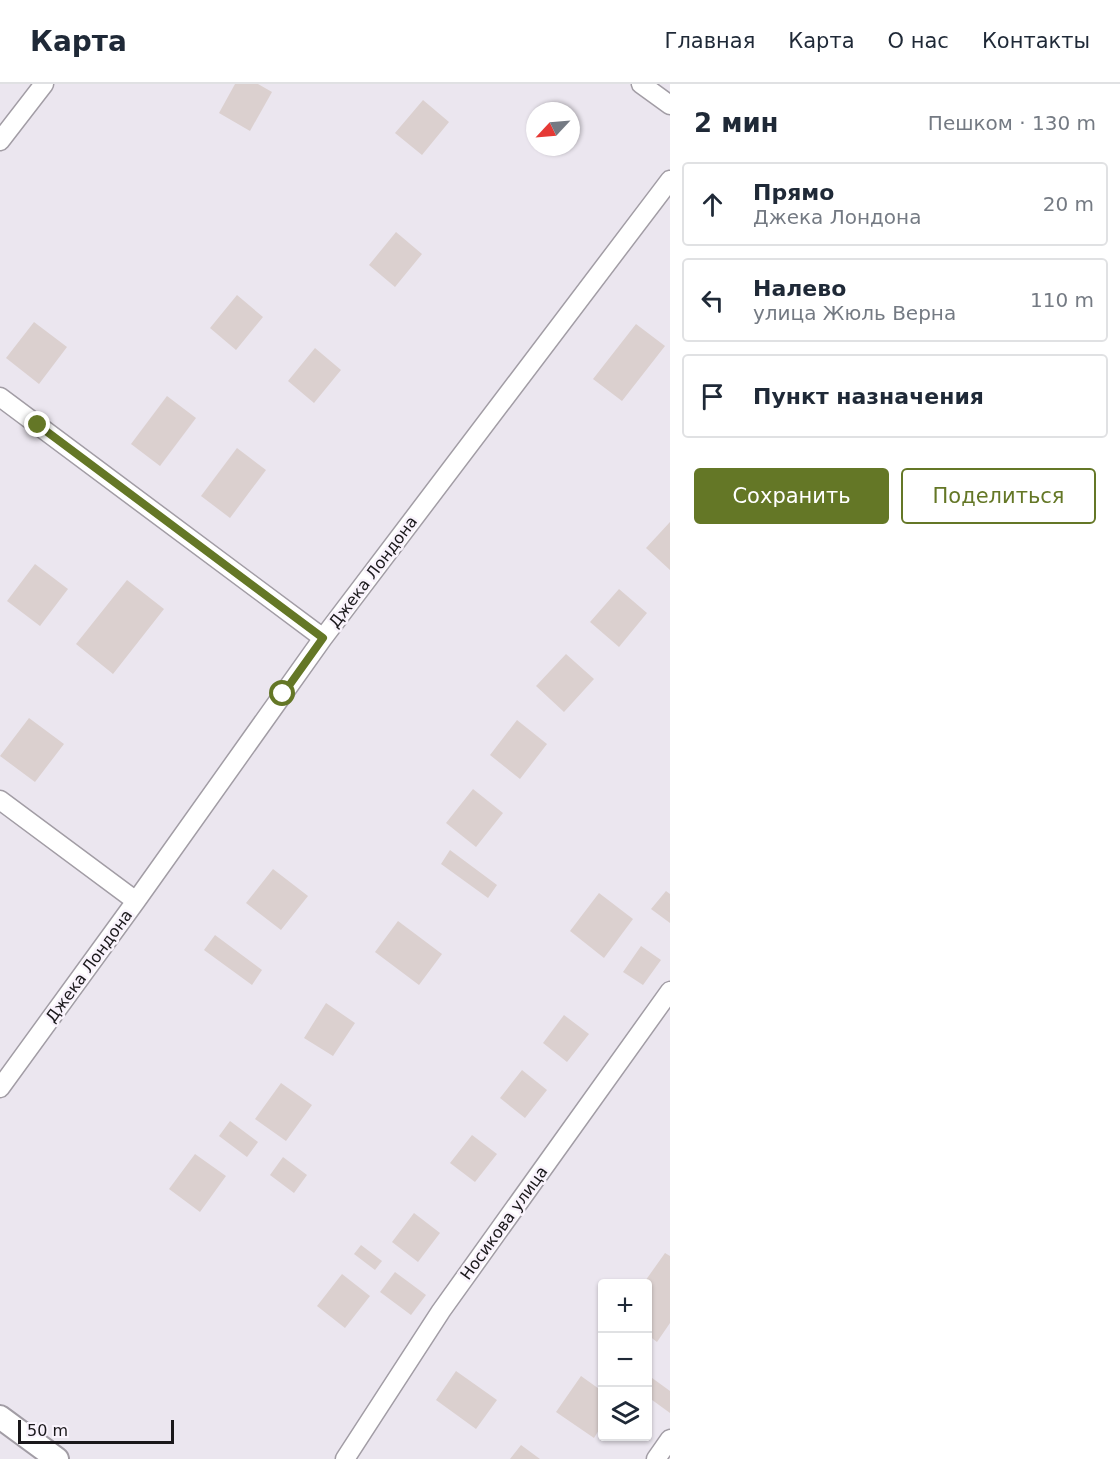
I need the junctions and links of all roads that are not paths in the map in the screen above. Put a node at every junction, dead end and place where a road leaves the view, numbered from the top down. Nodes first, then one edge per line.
1 (44, 84) edge
2 (641, 84) edge
3 (670, 105) edge
4 (0, 141) edge
5 (670, 180) edge
6 (0, 397) edge
7 (323, 638) junction
8 (0, 800) edge
9 (136, 901) junction
10 (670, 991) edge
11 (0, 1088) edge
12 (0, 1417) edge
13 (670, 1439) edge
14 (57, 1459) edge
15 (345, 1459) edge
16 (656, 1459) edge

1 - 4 street
2 - 3 street
5 - 7 street, Джека Лондона
6 - 7 street
7 - 9 street, Джека Лондона
8 - 9 street
9 - 11 street, Джека Лондона
10 - 15 street, Носикова улица
12 - 14 street
13 - 16 street

